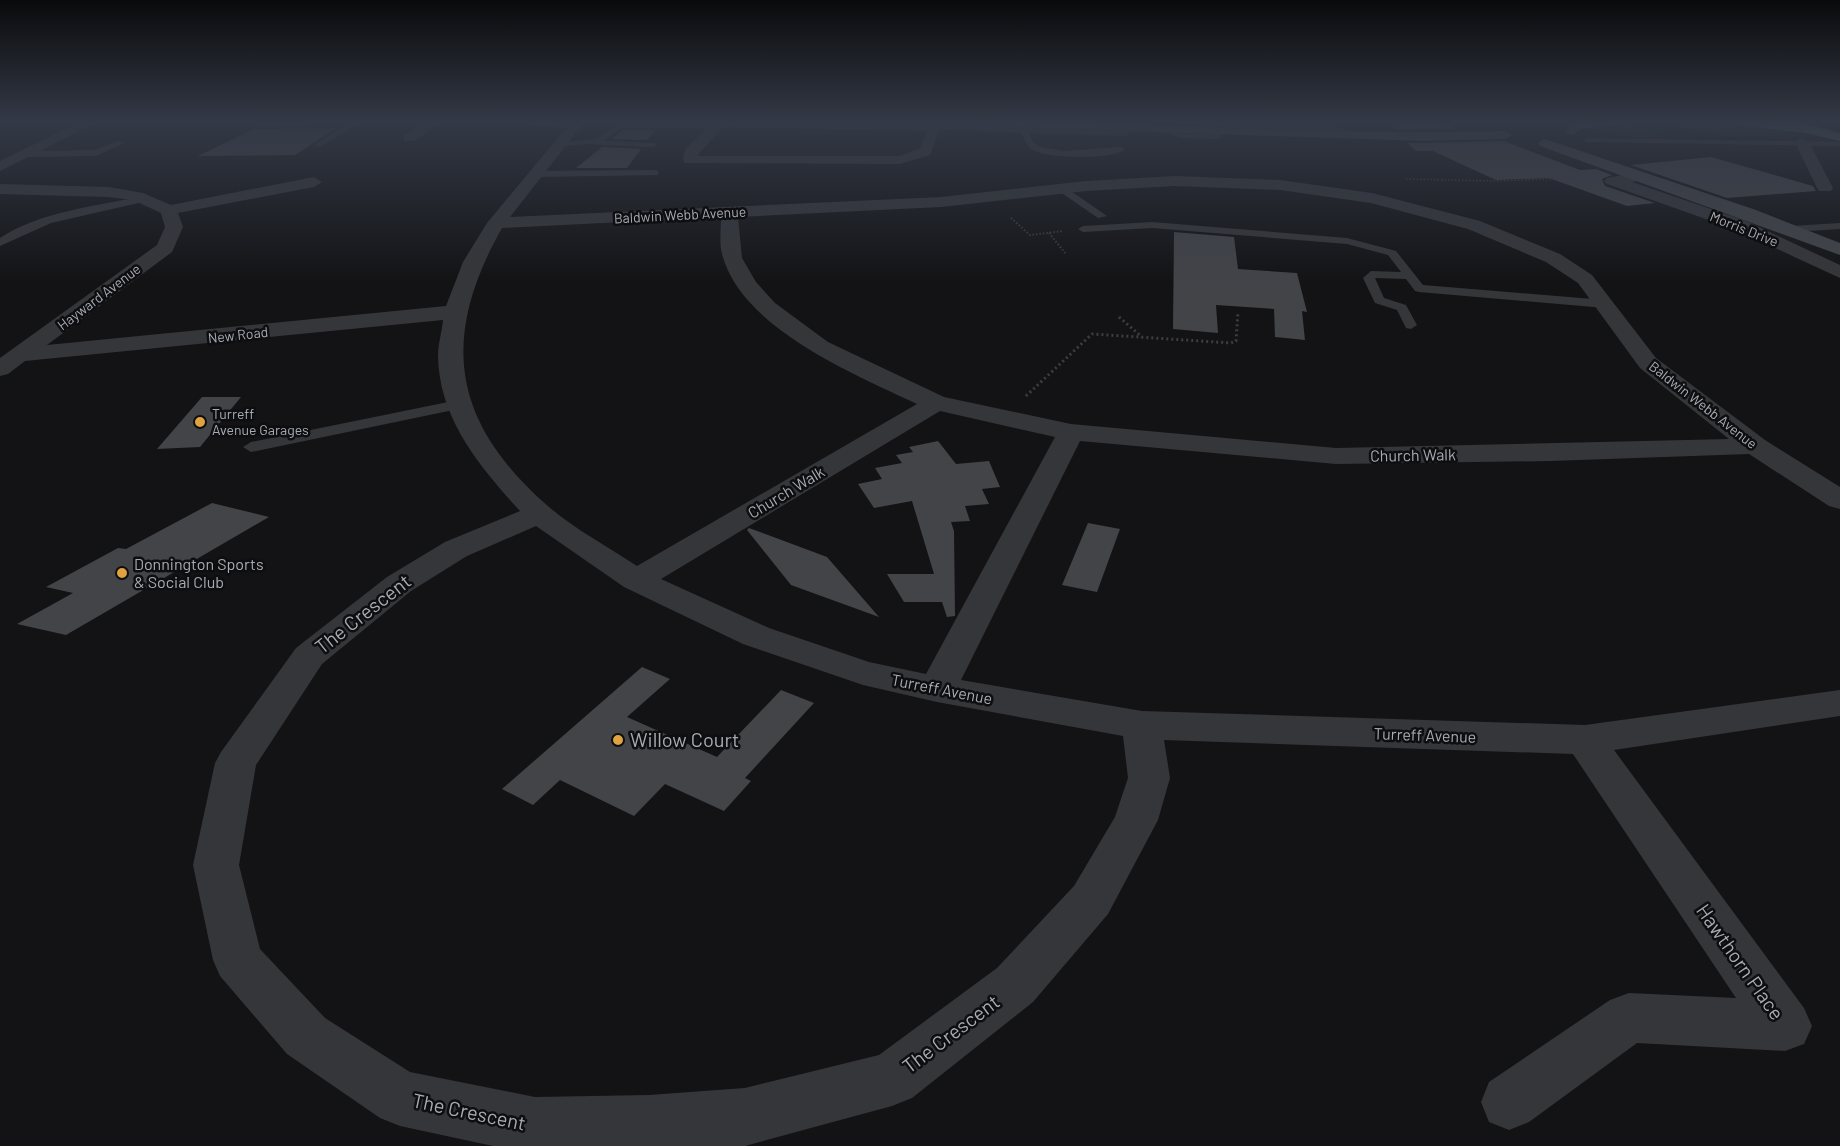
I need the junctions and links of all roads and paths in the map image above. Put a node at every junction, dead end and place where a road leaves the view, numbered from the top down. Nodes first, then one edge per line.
1 (534, 174) edge
2 (1631, 174) edge
3 (1819, 174) edge
4 (1637, 177) junction
5 (1406, 179) joint
6 (1604, 179) junction
7 (314, 182) dead end
8 (1824, 188) dead end
9 (0, 189) edge
10 (1062, 189) junction
11 (988, 198) junction
12 (1372, 198) junction
13 (144, 199) junction
14 (169, 210) junction
15 (729, 212) junction
16 (1102, 216) dead end
17 (496, 224) junction
18 (1840, 226) edge
19 (1083, 229) joint
20 (1791, 229) junction
21 (1049, 233) junction
22 (0, 243) edge
23 (1840, 249) edge
24 (1066, 254) dead end
25 (1840, 272) edge
26 (1412, 276) junction
27 (1605, 304) junction
28 (455, 312) junction
29 (1238, 312) dead end
30 (1119, 317) dead end
31 (1411, 326) dead end
32 (1143, 337) junction
33 (20, 355) junction
34 (0, 369) edge
35 (936, 403) junction
36 (458, 405) junction
37 (1003, 417) junction
38 (1071, 432) junction
39 (1755, 446) junction
40 (251, 447) dead end
41 (1840, 500) edge
42 (539, 514) junction
43 (636, 580) junction
44 (937, 689) junction
45 (1840, 703) edge
46 (1142, 724) junction
47 (1585, 740) junction
48 (1509, 1102) dead end

1 - 17 street, Turreff Avenue
2 - 4 street
3 - 8 street
4 - 6 street
4 - 20 street
5 - 6 path
5 - 12 street
6 - 25 street, Morris Drive
7 - 14 street
9 - 13 street
10 - 11 street, Baldwin Webb Avenue
10 - 12 street, Baldwin Webb Avenue
10 - 16 lane
11 - 15 street, Baldwin Webb Avenue
11 - 21 path
12 - 27 street, Baldwin Webb Avenue
13 - 14 street
13 - 22 lane
14 - 33 street, Hayward Avenue
15 - 17 street, Baldwin Webb Avenue
15 - 35 street, Church Walk
17 - 28 street, Turreff Avenue
18 - 20 lane
19 - 21 path
19 - 26 lane
20 - 23 street
21 - 24 path
26 - 27 lane
26 - 31 lane
27 - 39 street, Baldwin Webb Avenue
28 - 33 street, New Road
28 - 36 street, Turreff Avenue
29 - 32 path
30 - 32 path
32 - 37 path
33 - 34 street, Hayward Avenue
35 - 37 street, Church Walk
35 - 43 street, Church Walk
36 - 40 lane
36 - 42 street, Turreff Avenue
37 - 38 street, Church Walk
38 - 39 street, Church Walk
38 - 44 street
39 - 41 street, Baldwin Webb Avenue
42 - 43 street, Turreff Avenue
42 - 46 street, The Crescent
43 - 44 street, Turreff Avenue
44 - 46 street, Turreff Avenue
45 - 47 street, Turreff Avenue
46 - 47 street, Turreff Avenue
47 - 48 street, Hawthorn Place

